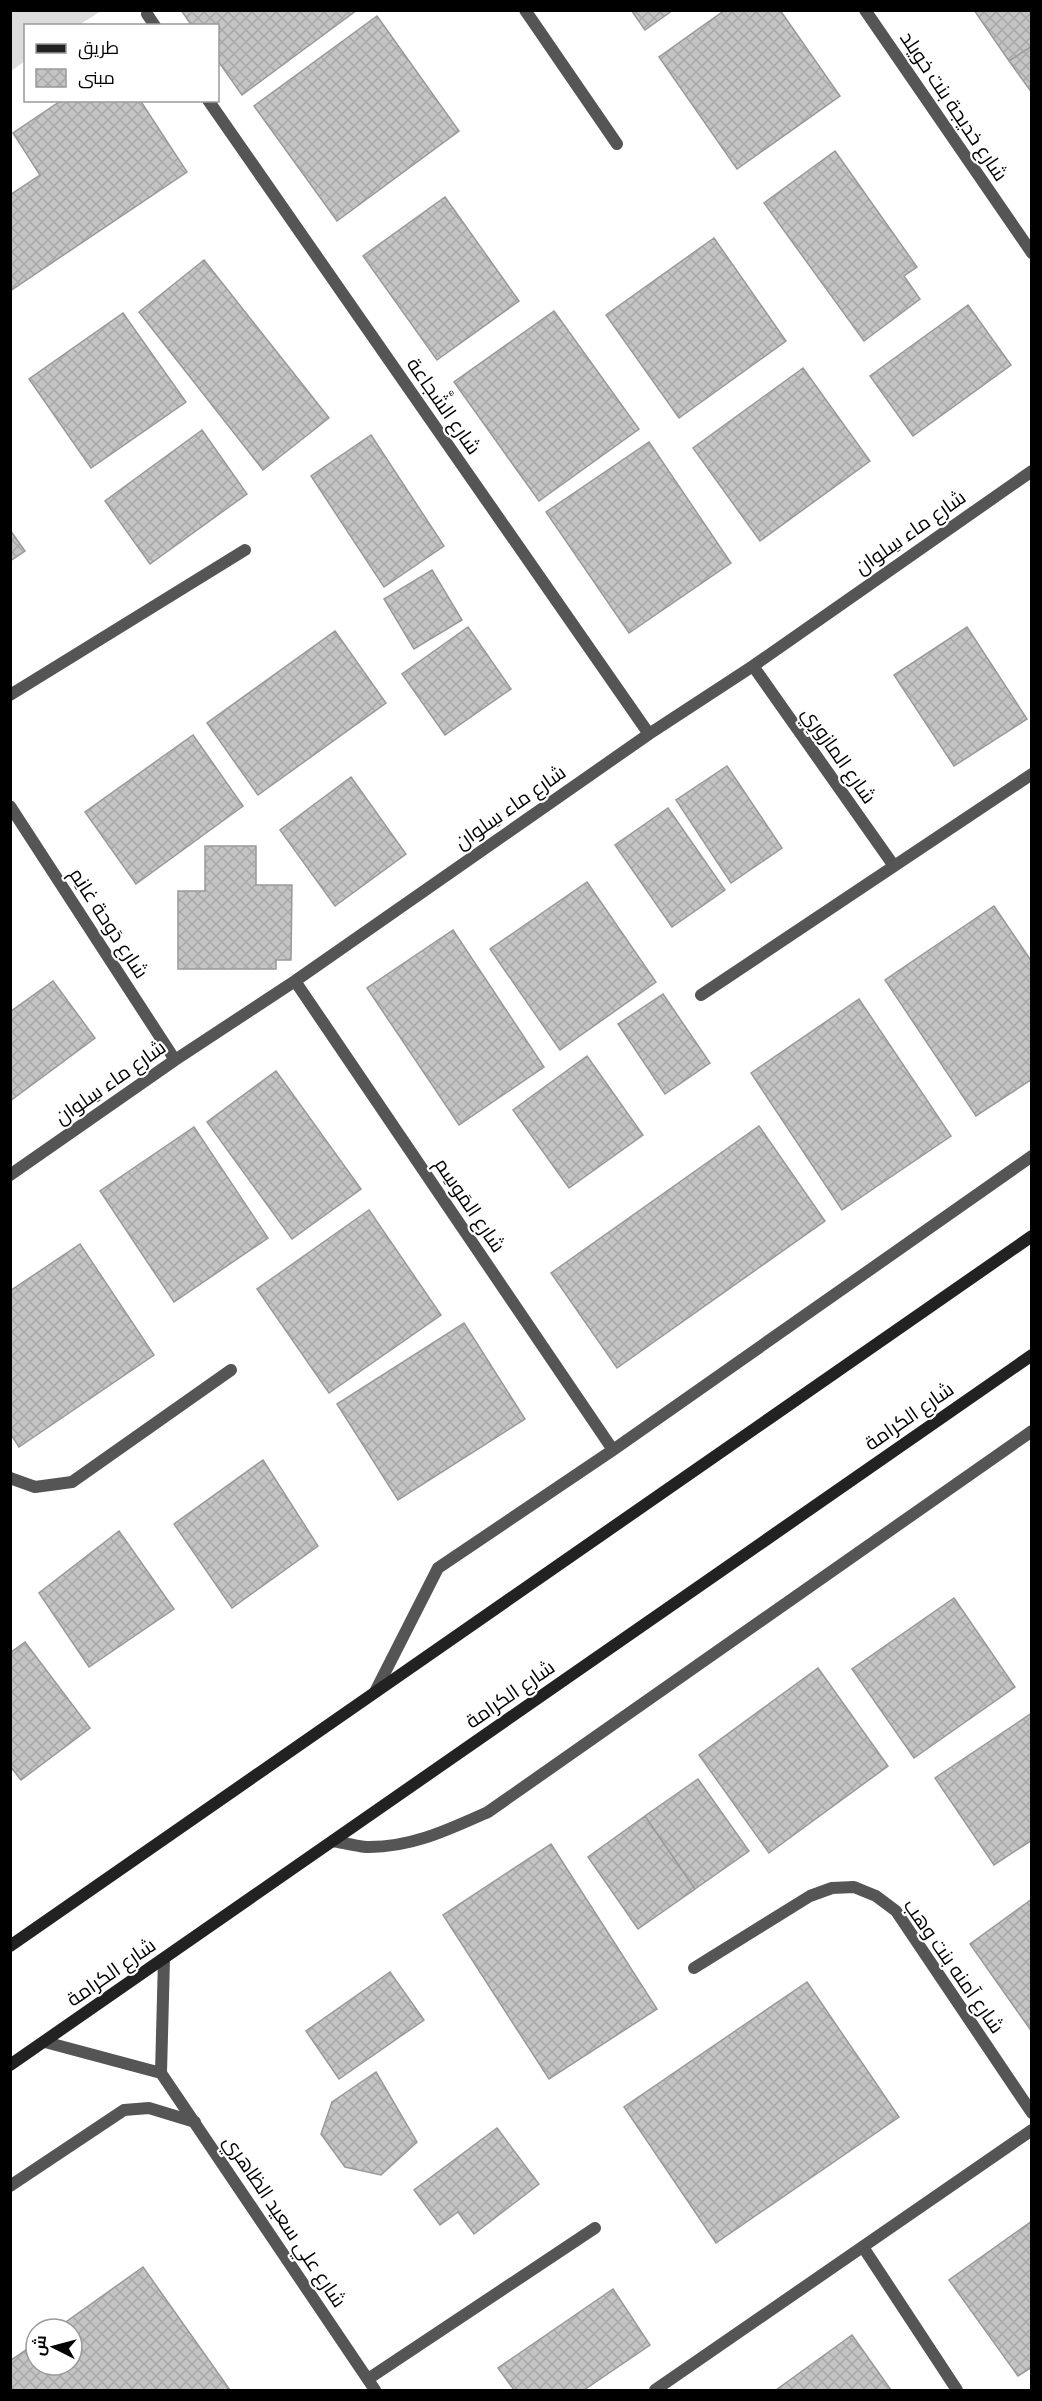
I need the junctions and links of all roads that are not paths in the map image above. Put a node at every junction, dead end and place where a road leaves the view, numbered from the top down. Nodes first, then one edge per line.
1 (525, 10) edge
2 (865, 10) edge
3 (147, 14) dead end
4 (154, 24) edge
5 (209, 102) edge
6 (617, 144) dead end
7 (1032, 253) edge
8 (1032, 471) edge
9 (245, 550) dead end
10 (753, 666) junction
11 (10, 695) edge
12 (649, 734) junction
13 (1032, 774) edge
14 (10, 806) edge
15 (894, 866) junction
16 (295, 981) junction
17 (700, 995) dead end
18 (175, 1060) junction
19 (1032, 1156) edge
20 (10, 1175) edge
21 (1032, 1236) edge
22 (1032, 1355) edge
23 (231, 1370) dead end
24 (1029, 1437) edge
25 (613, 1450) junction
26 (10, 1478) edge
27 (375, 1692) junction
28 (333, 1841) junction
29 (10, 1946) edge
30 (164, 1959) junction
31 (694, 1968) dead end
32 (45, 2042) junction
33 (10, 2066) edge
34 (161, 2073) junction
35 (1032, 2113) edge
36 (195, 2121) junction
37 (1032, 2130) edge
38 (10, 2186) edge
39 (595, 2228) dead end
40 (863, 2247) junction
41 (368, 2379) junction
42 (375, 2391) edge
43 (655, 2391) edge
44 (957, 2391) edge

1 - 6 street
2 - 7 street, شارع خديجة بنت خويلد
3 - 4 street
5 - 12 street, شارع الشَّجاعة
8 - 10 street, شارع ماء سِلوان
9 - 11 street
10 - 12 street, شارع ماء سِلوان
10 - 15 street, شارع المازورِي
12 - 16 street, شارع ماء سِلوان
13 - 15 street
14 - 18 street, شارع دَوحة غانِم
15 - 17 street
16 - 18 street, شارع ماء سِلوان
16 - 25 street, شارع المَوسِم
18 - 20 street, شارع ماء سِلوان
19 - 25 street
21 - 27 main road
22 - 28 main road, شارع الكرامة
23 - 26 street
24 - 28 street
25 - 27 street
27 - 29 main road
28 - 30 main road, شارع الكرامة
30 - 32 main road, شارع الكرامة
30 - 34 street
31 - 35 street, شارع آمنه بنت وهب
32 - 33 main road, شارع الكرامة
32 - 34 street
34 - 36 street, شارع علي سعيد الظاهري
36 - 38 street
36 - 41 street, شارع علي سعيد الظاهري
37 - 40 street
39 - 41 street
40 - 43 street
40 - 44 street
41 - 42 street, شارع علي سعيد الظاهري

